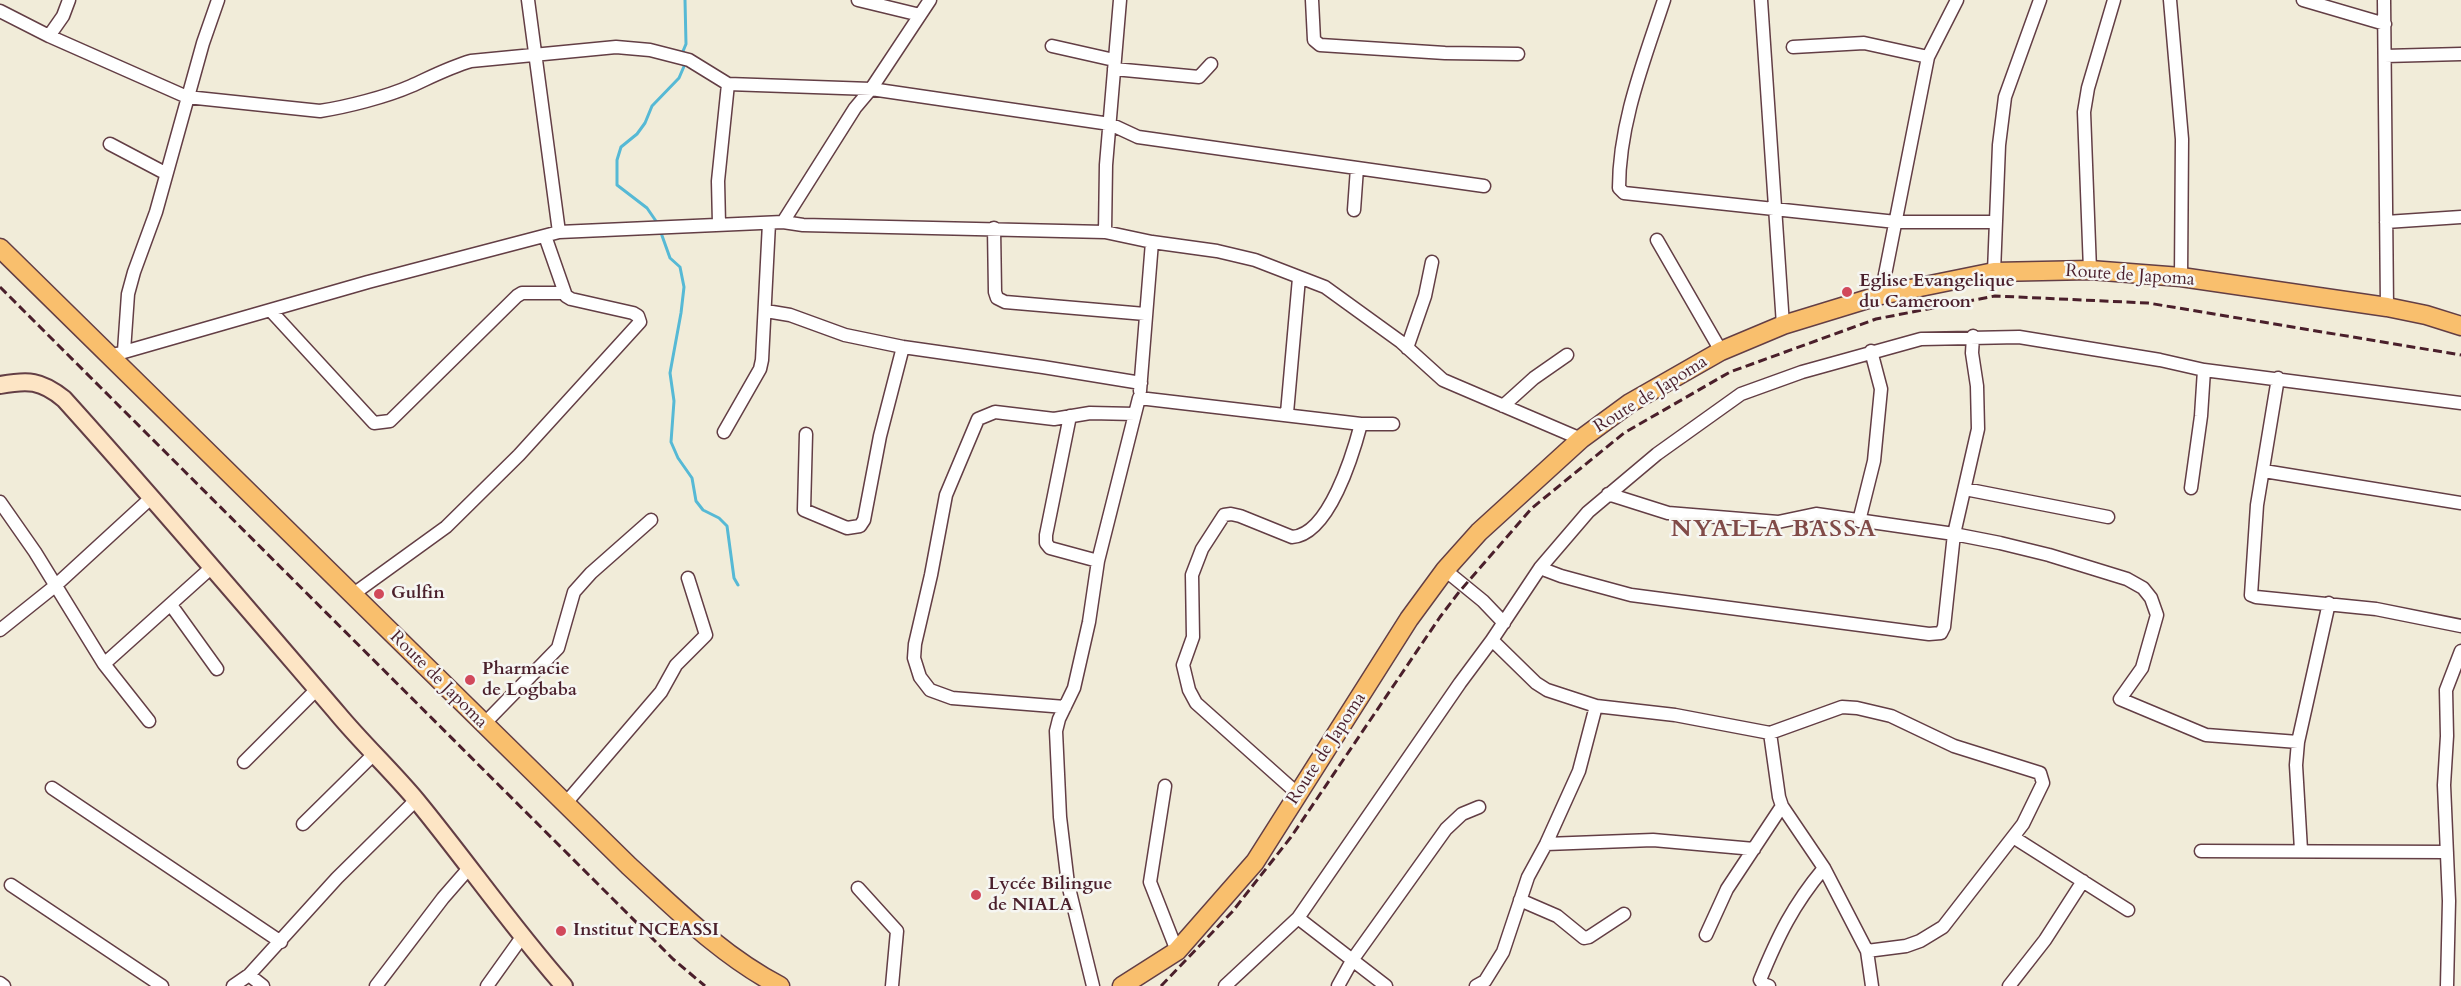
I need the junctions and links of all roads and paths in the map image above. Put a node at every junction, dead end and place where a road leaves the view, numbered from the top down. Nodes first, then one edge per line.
1 (69, 0) edge
2 (218, 0) edge
3 (528, 0) edge
4 (858, 0) edge
5 (930, 0) edge
6 (1120, 0) edge
7 (1312, 0) edge
8 (1664, 0) edge
9 (1761, 0) edge
10 (1957, 0) edge
11 (2040, 0) edge
12 (2114, 0) edge
13 (2170, 0) edge
14 (2302, 0) edge
15 (2384, 0) edge
16 (0, 11) edge
17 (920, 15) junction
18 (2385, 24) junction
19 (50, 36) junction
20 (1052, 46) dead end
21 (1793, 47) dead end
22 (534, 53) junction
23 (1518, 54) dead end
24 (2461, 54) edge
25 (2385, 56) junction
26 (1928, 57) junction
27 (1114, 64) junction
28 (1211, 64) dead end
29 (728, 84) junction
30 (871, 89) junction
31 (187, 97) junction
32 (1110, 124) junction
33 (110, 144) dead end
34 (1357, 168) junction
35 (165, 173) junction
36 (1484, 186) dead end
37 (1776, 209) junction
38 (1354, 210) dead end
39 (2461, 217) edge
40 (783, 222) junction
41 (1896, 222) junction
42 (1996, 222) junction
43 (2386, 222) junction
44 (769, 223) junction
45 (719, 224) junction
46 (994, 228) junction
47 (559, 232) junction
48 (1105, 232) junction
49 (545, 236) junction
50 (1657, 240) dead end
51 (1152, 242) junction
52 (0, 248) edge
53 (1432, 262) dead end
54 (2090, 270) junction
55 (1994, 272) junction
56 (2181, 277) junction
57 (1299, 278) junction
58 (564, 292) junction
59 (1881, 295) junction
60 (2387, 307) junction
61 (271, 311) junction
62 (766, 311) junction
63 (1145, 314) junction
64 (1783, 325) junction
65 (2461, 327) edge
66 (1973, 336) junction
67 (903, 347) junction
68 (1407, 348) junction
69 (1721, 351) junction
70 (1871, 351) junction
71 (117, 354) junction
72 (1567, 355) dead end
73 (2204, 370) junction
74 (2278, 378) junction
75 (1141, 383) junction
76 (0, 385) edge
77 (1139, 398) junction
78 (2461, 403) edge
79 (1503, 406) junction
80 (1287, 413) junction
81 (1135, 414) junction
82 (1070, 416) junction
83 (1361, 424) junction
84 (1393, 424) dead end
85 (724, 432) dead end
86 (806, 434) dead end
87 (1581, 439) junction
88 (2264, 471) junction
89 (2191, 488) dead end
90 (1965, 489) junction
91 (1608, 494) junction
92 (152, 497) junction
93 (0, 502) edge
94 (2461, 503) edge
95 (2108, 517) dead end
96 (651, 520) dead end
97 (1859, 520) junction
98 (1954, 534) junction
99 (1098, 561) junction
100 (212, 567) junction
101 (1540, 568) junction
102 (1445, 570) junction
103 (688, 578) dead end
104 (55, 586) junction
105 (352, 595) junction
106 (2329, 603) junction
107 (171, 605) junction
108 (1504, 623) junction
109 (2461, 626) edge
110 (0, 630) edge
111 (1492, 640) junction
112 (2461, 651) edge
113 (104, 663) junction
114 (217, 669) dead end
115 (317, 689) junction
116 (1596, 706) junction
117 (1065, 707) junction
118 (149, 721) dead end
119 (483, 725) junction
120 (1770, 733) junction
121 (2298, 742) junction
122 (374, 753) junction
123 (244, 762) dead end
124 (1166, 786) dead end
125 (52, 788) dead end
126 (1298, 794) junction
127 (416, 800) junction
128 (565, 804) junction
129 (1782, 806) junction
130 (1479, 807) dead end
131 (303, 824) dead end
132 (2013, 837) junction
133 (1546, 843) junction
134 (1754, 849) junction
135 (2301, 850) junction
136 (2201, 851) dead end
137 (2447, 852) junction
138 (470, 867) junction
139 (1824, 868) junction
140 (2083, 880) junction
141 (11, 885) dead end
142 (858, 888) dead end
143 (1520, 900) junction
144 (2455, 900) edge
145 (2128, 910) dead end
146 (1624, 914) dead end
147 (1298, 918) junction
148 (1706, 935) dead end
149 (522, 937) junction
150 (280, 942) junction
151 (1177, 951) junction
152 (1867, 951) junction
153 (1353, 959) junction
154 (2448, 967) junction
155 (2461, 967) edge
156 (249, 975) junction
157 (0, 983) edge
158 (4, 986) edge
159 (162, 986) edge
160 (233, 986) edge
161 (263, 986) edge
162 (376, 986) edge
163 (487, 986) edge
164 (564, 986) edge
165 (780, 986) edge
166 (892, 986) edge
167 (1093, 986) edge
168 (1122, 986) edge
169 (1225, 986) edge
170 (1338, 986) edge
171 (1386, 986) edge
172 (1476, 986) edge
173 (1769, 986) edge
174 (1872, 986) edge
175 (2009, 986) edge
176 (2447, 986) edge

1 - 19 street
2 - 31 street
3 - 22 street
4 - 17 street
5 - 17 street
6 - 27 street
7 - 23 street
8 - 37 street
9 - 37 street
10 - 26 street
11 - 42 street
12 - 54 street
13 - 56 street
14 - 18 street
15 - 18 street
16 - 19 street
17 - 30 street
18 - 25 street
19 - 31 street
20 - 27 street
21 - 26 street
22 - 29 street
22 - 31 street
22 - 47 street
24 - 25 street
25 - 43 street
26 - 41 street
27 - 28 street
27 - 32 street
29 - 30 street
29 - 45 street
30 - 32 street
30 - 40 street
31 - 35 street
32 - 34 street
32 - 48 street
33 - 35 street
34 - 36 street
34 - 38 street
35 - 71 street
37 - 41 street
37 - 64 street
39 - 43 street
40 - 44 street
40 - 46 street
41 - 42 street
41 - 59 street
42 - 55 street
43 - 60 street
44 - 45 street
44 - 62 street
45 - 47 street
46 - 48 street
46 - 63 street
47 - 49 street
48 - 51 street
49 - 58 street
49 - 61 street
50 - 69 street
51 - 57 street
51 - 63 street
52 - 71 main road, Route de Japoma
53 - 68 street
54 - 55 main road, Route de Japoma
54 - 56 main road, Route de Japoma
55 - 59 main road, Route de Japoma
56 - 60 main road, Route de Japoma
57 - 68 street
57 - 80 street
58 - 61 street
58 - 105 street
59 - 64 main road, Route de Japoma
60 - 65 main road, Route de Japoma
61 - 71 street
62 - 67 street
62 - 85 street
63 - 75 street
64 - 69 main road, Route de Japoma
66 - 70 street
66 - 73 street
66 - 90 street
67 - 75 street
67 - 86 street
68 - 79 street
69 - 87 main road, Route de Japoma
70 - 91 street
70 - 97 street
71 - 105 main road, Route de Japoma
72 - 79 street
73 - 74 street
73 - 89 street
74 - 78 street
74 - 88 street
75 - 77 street
76 - 92 main road
77 - 80 street
77 - 81 street
79 - 87 street
80 - 83 street
81 - 82 street
81 - 99 street
82 - 99 street
82 - 117 street
83 - 84 street
83 - 126 street
87 - 102 main road, Route de Japoma
88 - 94 street
88 - 106 street
90 - 95 street
90 - 98 street
91 - 97 street
91 - 101 street
92 - 100 main road
92 - 104 street
93 - 104 street
96 - 119 street
97 - 98 street
98 - 101 street
98 - 121 street
99 - 117 street
100 - 107 street
100 - 115 main road
101 - 108 street
102 - 108 street
102 - 126 main road, Route de Japoma
103 - 128 street
104 - 110 street
104 - 113 street
105 - 119 main road, Route de Japoma
106 - 109 street
106 - 121 street
107 - 113 street
107 - 114 street
108 - 111 street
111 - 116 street
111 - 147 street
112 - 137 street
113 - 118 street
115 - 122 main road
115 - 123 street
116 - 120 street
116 - 133 street
117 - 167 street
119 - 128 main road, Route de Japoma
120 - 129 street
120 - 132 street
121 - 135 street
122 - 127 main road
122 - 131 street
124 - 151 street
125 - 150 street
126 - 151 main road, Route de Japoma
127 - 138 main road
127 - 150 street
128 - 165 main road, Route de Japoma
129 - 134 street
129 - 139 street
130 - 153 street
132 - 140 street
132 - 152 street
133 - 134 street
133 - 143 street
134 - 148 street
135 - 136 street
135 - 137 street
137 - 144 street
138 - 149 main road
138 - 162 street
139 - 152 street
139 - 173 street
140 - 145 street
140 - 175 street
141 - 159 street
142 - 166 street
143 - 146 street
143 - 172 street
144 - 154 street
147 - 153 street
147 - 169 street
149 - 163 street
149 - 164 main road
150 - 156 street
151 - 168 main road, Route de Japoma
152 - 174 street
153 - 170 street
153 - 171 street
154 - 155 street
154 - 176 street
156 - 160 street
156 - 161 street
157 - 158 street

